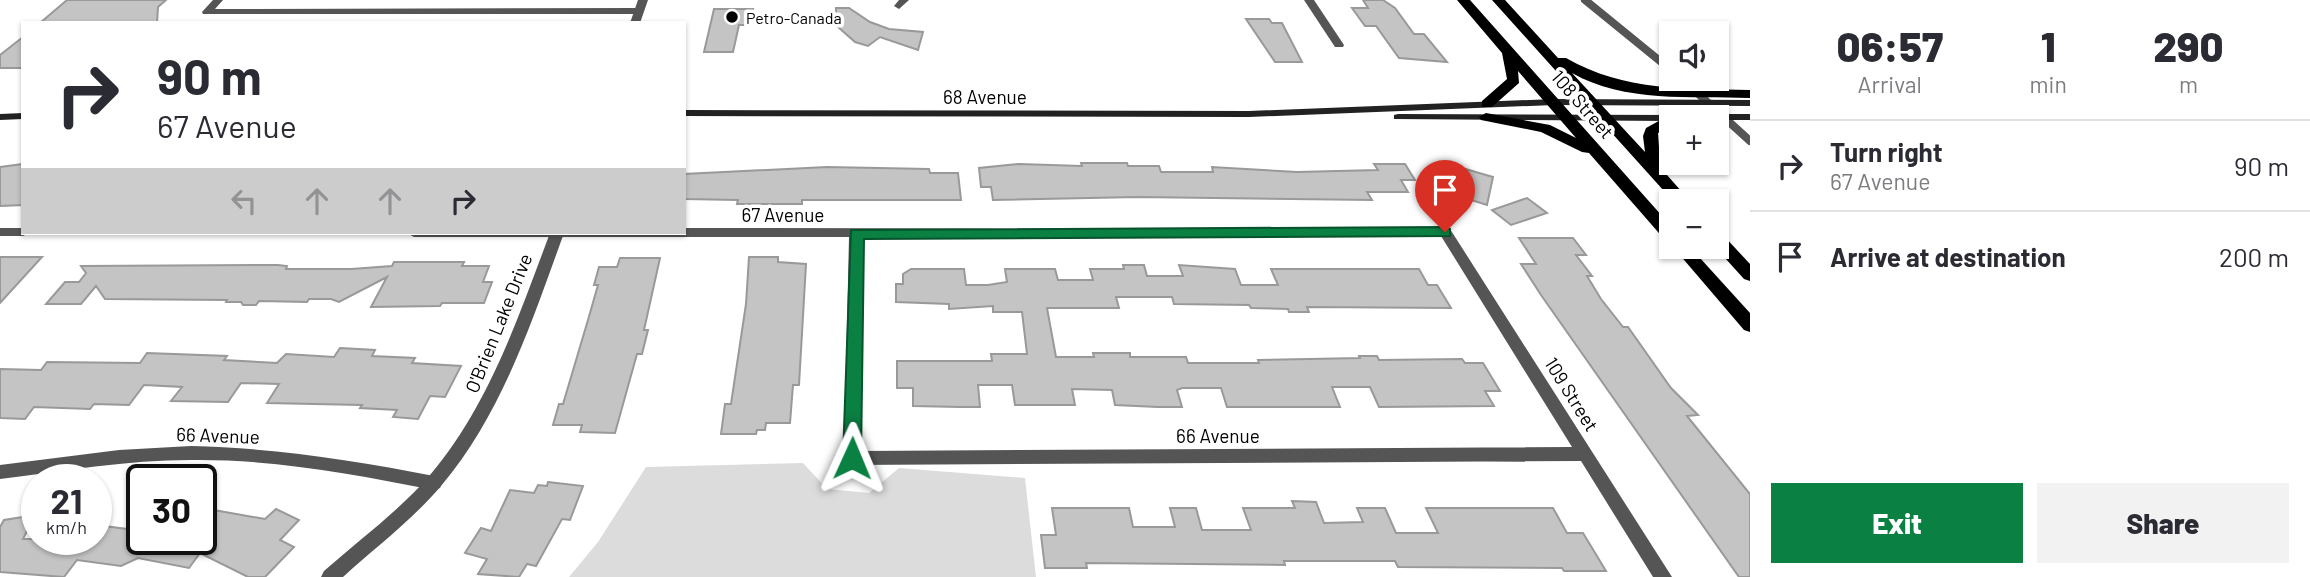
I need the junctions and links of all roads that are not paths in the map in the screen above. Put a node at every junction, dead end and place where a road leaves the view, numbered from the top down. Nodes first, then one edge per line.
1 (218, 0) edge
2 (643, 0) edge
3 (1309, 0) edge
4 (1463, 0) edge
5 (1498, 0) edge
6 (1585, 0) edge
7 (407, 5) edge
8 (526, 5) edge
9 (639, 11) junction
10 (636, 21) edge
11 (1339, 45) dead end
12 (1503, 45) junction
13 (1538, 45) junction
14 (1659, 60) edge
15 (1697, 92) junction
16 (1750, 94) edge
17 (1554, 102) junction
18 (1750, 103) edge
19 (1591, 104) junction
20 (1712, 104) junction
21 (1487, 110) junction
22 (686, 113) edge
23 (21, 116) edge
24 (0, 117) edge
25 (1567, 117) junction
26 (1604, 117) junction
27 (1729, 117) edge
28 (1750, 117) edge
29 (1659, 119) edge
30 (1729, 121) edge
31 (1659, 126) edge
32 (1750, 141) edge
33 (1607, 163) junction
34 (1659, 168) edge
35 (1662, 175) edge
36 (1666, 184) junction
37 (1671, 189) edge
38 (1659, 222) edge
39 (0, 232) edge
40 (21, 232) edge
41 (1445, 232) joint
42 (686, 233) edge
43 (856, 234) junction
44 (556, 235) edge
45 (1729, 252) edge
46 (1692, 259) edge
47 (1750, 275) edge
48 (1750, 325) edge
49 (1585, 454) junction
50 (0, 472) edge
51 (434, 483) junction
52 (330, 577) edge
53 (1663, 577) edge

1 - 7 street
2 - 9 street
3 - 11 street
4 - 12 main road, 108 Street
5 - 13 main road, 108 Street
6 - 14 lane
7 - 8 street
8 - 9 street
9 - 10 street
12 - 17 main road, 108 Street
12 - 21 main road
13 - 15 main road
13 - 19 main road, 108 Street
15 - 16 main road
15 - 20 lane
17 - 19 main road, 68 Avenue
17 - 21 main road, 68 Avenue
17 - 25 main road, 108 Street
18 - 20 main road, 68 Avenue
19 - 20 main road, 68 Avenue
19 - 26 main road, 108 Street
21 - 22 main road, 68 Avenue
21 - 25 main road, 68 Avenue
21 - 33 main road
23 - 24 main road
25 - 26 main road, 68 Avenue
25 - 33 main road, 108 Street
26 - 29 main road, 68 Avenue
26 - 36 main road, 108 Street
27 - 28 main road
30 - 32 lane
31 - 34 main road
33 - 38 main road, 108 Street
35 - 36 main road
36 - 37 main road, 108 Street
39 - 40 street
41 - 43 street, 67 Avenue
41 - 49 street, 109 Street
42 - 43 street, 67 Avenue
43 - 49 street, 66 Avenue
44 - 51 street, O'Brien Lake Drive
45 - 47 main road
46 - 48 main road
49 - 53 street, 109 Street
50 - 51 street, 66 Avenue
51 - 52 street, O'Brien Lake Drive

